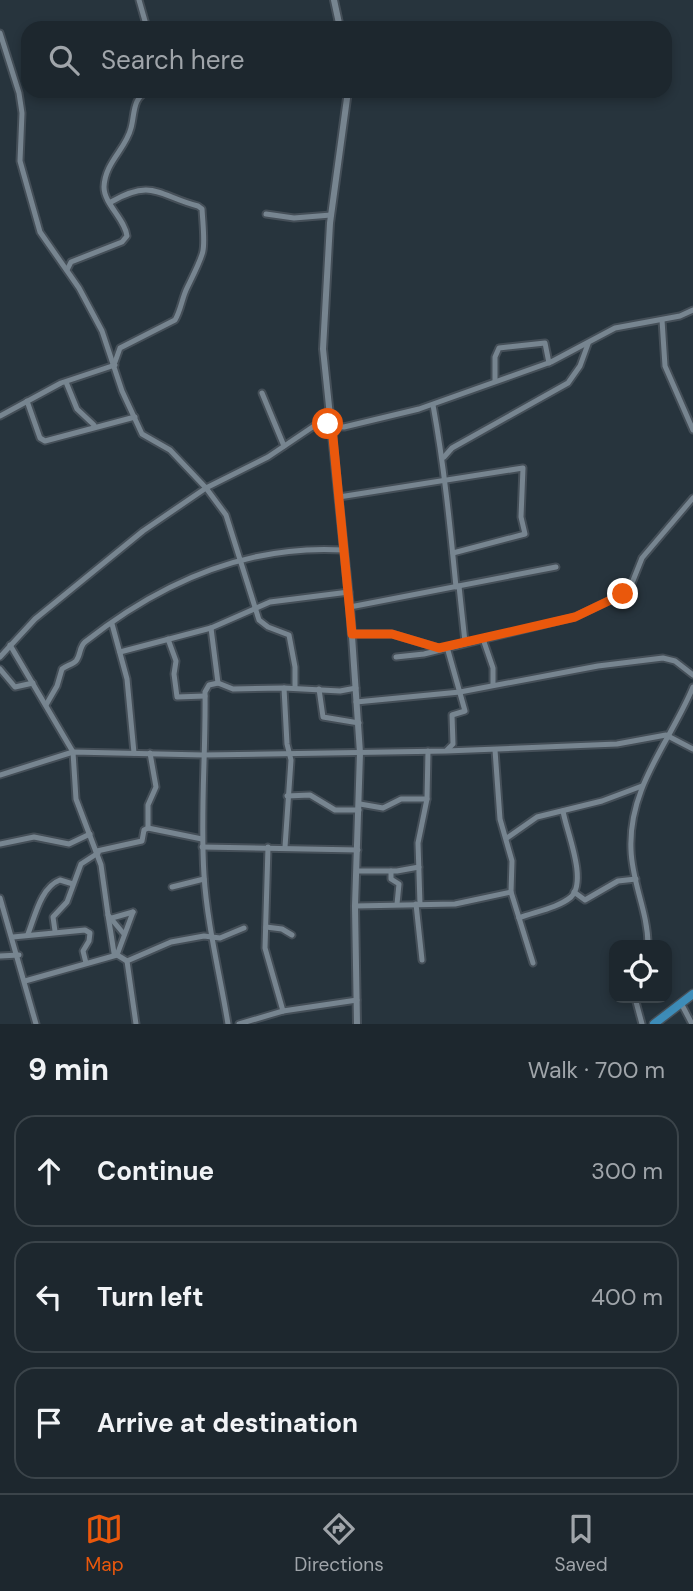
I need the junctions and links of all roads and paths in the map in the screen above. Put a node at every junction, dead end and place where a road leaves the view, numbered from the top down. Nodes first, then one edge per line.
1 (139, 0) edge
2 (334, 0) edge
3 (145, 21) edge
4 (339, 21) edge
5 (0, 33) edge
6 (140, 98) edge
7 (347, 98) edge
8 (111, 202) junction
9 (266, 214) dead end
10 (331, 215) junction
11 (67, 270) junction
12 (693, 310) edge
13 (662, 320) junction
14 (588, 344) junction
15 (578, 349) junction
16 (584, 354) junction
17 (548, 363) junction
18 (115, 365) junction
19 (495, 380) junction
20 (65, 382) junction
21 (262, 393) dead end
22 (27, 401) junction
23 (433, 404) junction
24 (0, 416) edge
25 (135, 417) junction
26 (94, 425) junction
27 (332, 427) junction
28 (693, 430) edge
29 (284, 446) junction
30 (444, 457) junction
31 (443, 482) junction
32 (206, 488) junction
33 (339, 498) junction
34 (693, 498) edge
35 (344, 550) junction
36 (453, 553) junction
37 (240, 559) junction
38 (556, 567) dead end
39 (458, 587) junction
40 (348, 592) junction
41 (256, 606) junction
42 (350, 607) junction
43 (112, 624) junction
44 (211, 628) junction
45 (352, 634) junction
46 (168, 639) junction
47 (483, 639) junction
48 (465, 642) junction
49 (10, 645) junction
50 (447, 647) junction
51 (439, 648) junction
52 (120, 652) junction
53 (0, 657) edge
54 (396, 657) dead end
55 (0, 669) edge
56 (693, 675) edge
57 (33, 683) junction
58 (218, 683) junction
59 (493, 685) junction
60 (693, 687) edge
61 (284, 688) junction
62 (295, 688) junction
63 (356, 688) junction
64 (319, 689) junction
65 (457, 692) junction
66 (205, 696) junction
67 (356, 702) junction
68 (46, 705) junction
69 (359, 723) junction
70 (666, 735) junction
71 (693, 749) edge
72 (495, 750) junction
73 (428, 751) junction
74 (446, 751) junction
75 (73, 752) junction
76 (289, 752) junction
77 (134, 753) junction
78 (150, 753) junction
79 (360, 754) junction
80 (203, 755) junction
81 (0, 775) edge
82 (642, 786) junction
83 (287, 796) junction
84 (427, 799) junction
85 (360, 807) junction
86 (562, 811) junction
87 (148, 828) junction
88 (90, 834) junction
89 (507, 838) junction
90 (202, 839) junction
91 (0, 844) edge
92 (202, 847) junction
93 (268, 847) junction
94 (285, 847) junction
95 (358, 850) junction
96 (97, 852) junction
97 (419, 867) junction
98 (356, 871) junction
99 (391, 871) junction
100 (204, 879) junction
101 (636, 879) junction
102 (73, 884) junction
103 (173, 887) dead end
104 (511, 892) junction
105 (574, 892) junction
106 (0, 898) edge
107 (397, 904) junction
108 (418, 904) junction
109 (355, 906) junction
110 (110, 916) junction
111 (519, 918) junction
112 (266, 927) junction
113 (244, 928) dead end
114 (55, 932) junction
115 (28, 934) junction
116 (124, 934) junction
117 (292, 936) dead end
118 (13, 937) junction
119 (214, 937) junction
120 (648, 940) edge
121 (19, 955) junction
122 (117, 955) junction
123 (0, 956) edge
124 (422, 960) dead end
125 (127, 961) junction
126 (86, 963) junction
127 (533, 963) dead end
128 (25, 981) junction
129 (693, 994) edge
130 (356, 1000) junction
131 (636, 1003) edge
132 (681, 1003) junction
133 (283, 1011) junction
134 (36, 1024) edge
135 (136, 1024) edge
136 (228, 1024) edge
137 (239, 1024) edge
138 (357, 1024) edge
139 (642, 1024) edge
140 (654, 1024) edge
141 (692, 1024) edge

1 - 3 street
2 - 4 street
5 - 11 street
6 - 8 street
7 - 10 street
8 - 11 street
8 - 18 street
9 - 10 street
10 - 27 street
11 - 18 street
12 - 13 street
13 - 14 street
13 - 28 street
14 - 15 street
14 - 16 street
15 - 16 street
15 - 17 street
16 - 30 street
17 - 19 street
17 - 19 street
18 - 20 street
18 - 25 street
19 - 23 street
20 - 22 street
20 - 26 street
21 - 29 street
22 - 24 street
22 - 26 street
23 - 27 street
23 - 30 street
25 - 26 street
25 - 32 street
27 - 29 street
27 - 33 street
29 - 32 street
30 - 31 street
31 - 33 street
31 - 36 street
31 - 36 street
32 - 37 street
32 - 49 street
33 - 35 street
34 - 47 street
35 - 37 street
35 - 40 street
36 - 39 street
37 - 41 street
37 - 43 street
38 - 39 street
39 - 42 street
39 - 48 street
40 - 41 street
40 - 42 street
41 - 44 street
41 - 62 street
42 - 45 street
43 - 52 street
43 - 68 street
44 - 46 street
44 - 58 street
45 - 51 street
45 - 63 street
46 - 52 street
46 - 66 street
47 - 48 street
47 - 59 street
48 - 50 street
49 - 53 street
49 - 57 street
50 - 51 street
50 - 65 street
51 - 54 street
52 - 77 street
55 - 57 street
56 - 59 street
57 - 68 street
58 - 61 street
58 - 66 street
59 - 65 street
60 - 70 street
61 - 62 street
61 - 76 street
62 - 64 street
63 - 64 street
63 - 67 street
64 - 69 street
65 - 67 street
65 - 74 street
66 - 80 street
67 - 69 street
68 - 75 street
69 - 79 street
70 - 71 street
70 - 72 street
70 - 82 street
72 - 74 street
72 - 89 street
73 - 74 street
73 - 79 street
73 - 84 street
75 - 77 street
75 - 81 street
75 - 88 street
76 - 79 street
76 - 80 street
76 - 83 street
77 - 78 street
78 - 80 street
78 - 87 street
79 - 85 street
80 - 90 street
82 - 86 street
82 - 101 street
83 - 85 street
83 - 94 street
84 - 85 street
84 - 97 street
85 - 95 street
86 - 89 street
86 - 105 street
87 - 90 street
87 - 96 street
88 - 91 street
88 - 96 street
89 - 104 street
90 - 92 street
92 - 93 street
92 - 100 street
93 - 94 street
93 - 112 street
94 - 95 street
95 - 98 street
96 - 102 street
96 - 110 street
97 - 99 street
97 - 108 street
98 - 99 street
98 - 109 street
99 - 107 street
100 - 103 street
100 - 119 street
101 - 105 street
101 - 120 street
102 - 114 street
102 - 115 street
104 - 108 street
104 - 111 street
105 - 111 street
106 - 118 street
107 - 108 street
107 - 109 street
108 - 124 street
109 - 130 street
110 - 116 street
110 - 116 street
110 - 122 street
111 - 127 street
112 - 117 street
112 - 133 street
113 - 119 street
114 - 115 street
114 - 126 street
115 - 118 street
116 - 122 street
118 - 121 street
119 - 125 street
119 - 136 street
121 - 123 street
121 - 128 street
122 - 125 street
122 - 126 street
125 - 135 street
126 - 128 street
128 - 134 street
129 - 132 main road
130 - 133 street
130 - 138 street
131 - 139 street
132 - 140 main road
132 - 141 street
133 - 137 street

